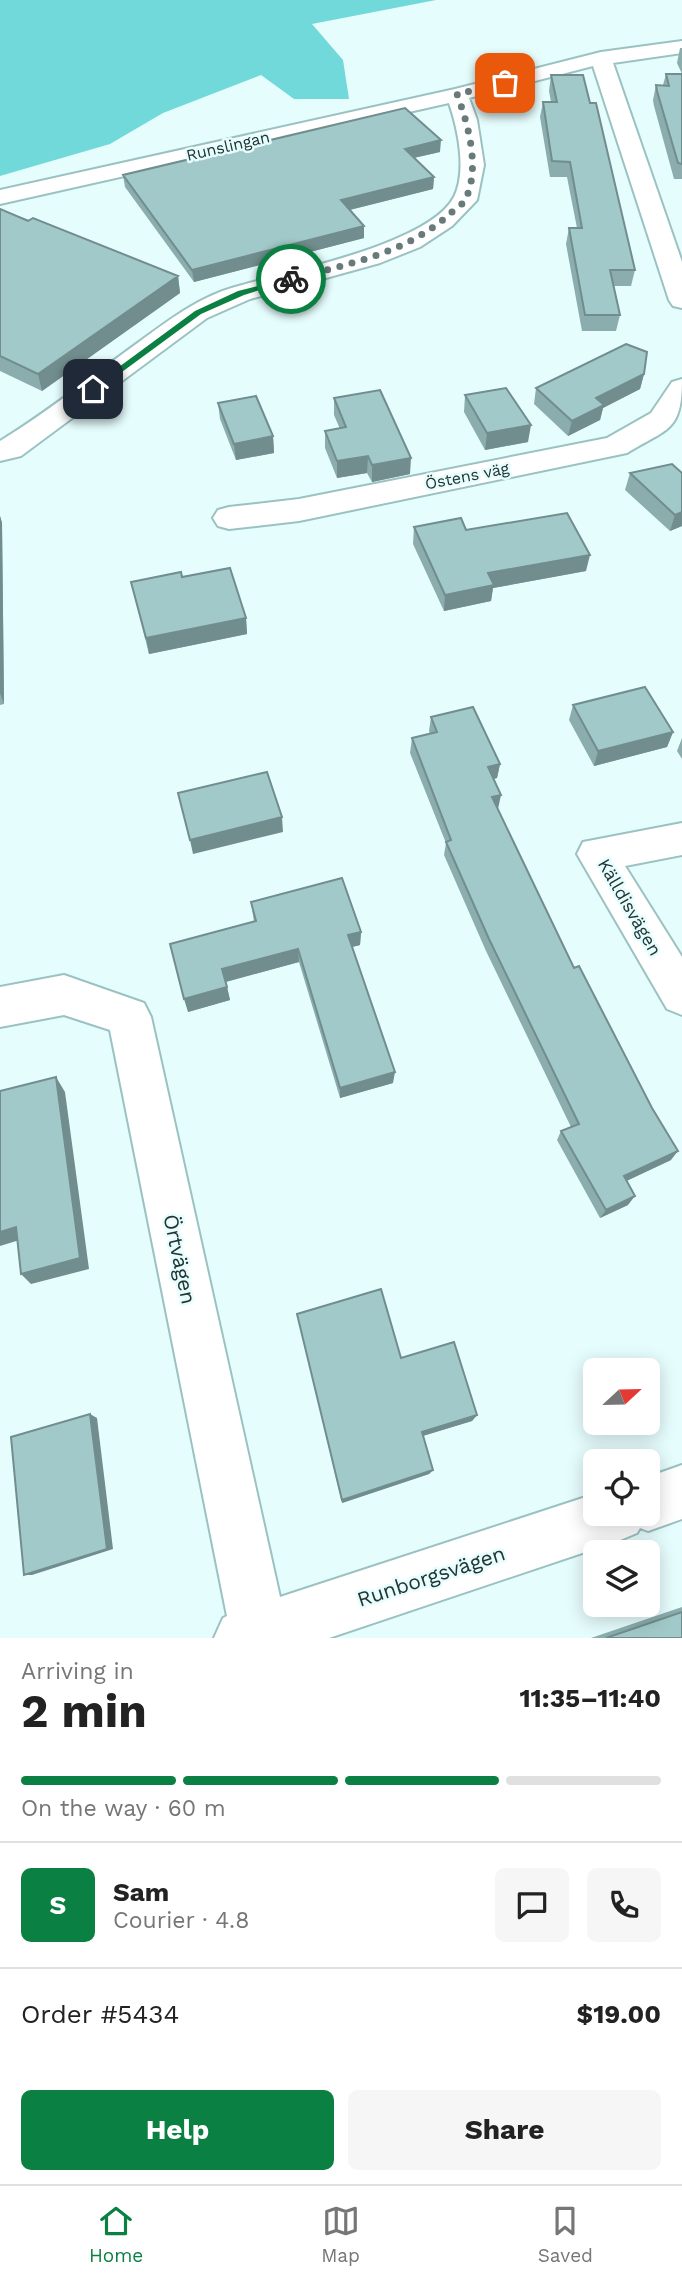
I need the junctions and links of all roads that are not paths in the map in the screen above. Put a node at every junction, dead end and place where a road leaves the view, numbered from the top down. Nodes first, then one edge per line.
1 (682, 47) edge
2 (601, 58) junction
3 (457, 94) junction
4 (0, 197) edge
5 (682, 300) edge
6 (682, 388) edge
7 (0, 451) edge
8 (229, 518) dead end
9 (682, 839) edge
10 (682, 995) edge
11 (0, 1007) edge
12 (682, 1492) edge
13 (660, 1500) edge
14 (583, 1526) edge
15 (251, 1635) edge

1 - 2 street, Runslingan
2 - 3 street, Runslingan
2 - 5 street
3 - 4 street, Runslingan
3 - 7 street
6 - 8 street, Östens väg
9 - 10 street, Källdisvägen
11 - 15 street, Örtvägen
12 - 13 street
14 - 15 street, Runborgsvägen

